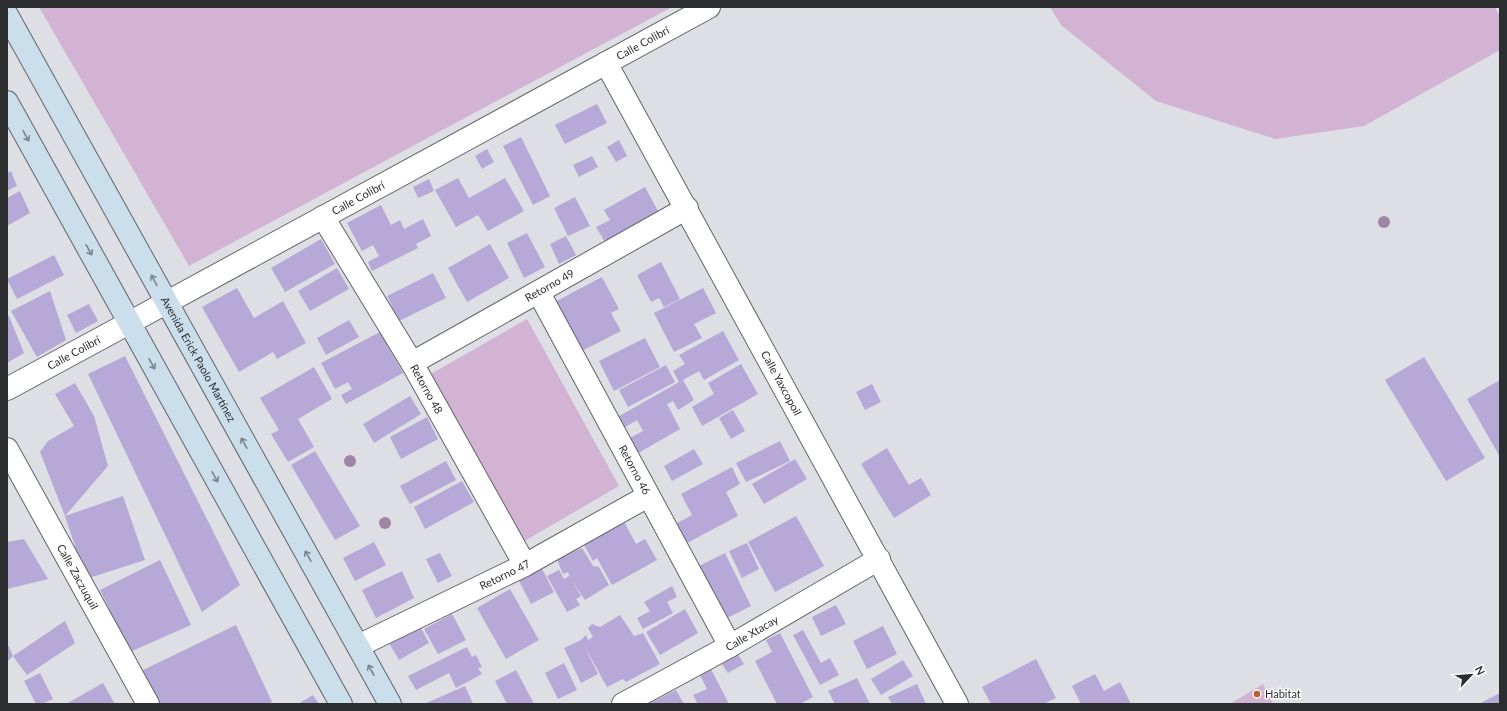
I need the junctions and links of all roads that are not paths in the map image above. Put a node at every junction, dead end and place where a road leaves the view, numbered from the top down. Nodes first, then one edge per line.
1 (709, 7) edge
2 (7, 15) edge
3 (606, 63) junction
4 (7, 102) edge
5 (687, 208) junction
6 (323, 217) junction
7 (539, 293) junction
8 (167, 303) junction
9 (129, 323) junction
10 (412, 363) junction
11 (7, 388) edge
12 (7, 449) edge
13 (648, 496) junction
14 (879, 559) junction
15 (525, 565) junction
16 (358, 646) junction
17 (730, 646) junction
18 (148, 704) edge
19 (341, 704) edge
20 (390, 704) edge
21 (623, 704) edge
22 (957, 704) edge

1 - 3 street, Calle Colibrí
8 -> 2 main road, Avenida Erick Paolo Martínez
3 - 5 street, Calle Yaxcopoil
3 - 6 street, Calle Colibrí
4 -> 9 main road
5 - 7 street, Retorno 49
5 - 14 street, Calle Yaxcopoil
6 - 8 street, Calle Colibrí
6 - 10 street, Retorno 48
7 - 10 street, Retorno 49
7 - 13 street, Retorno 46
8 - 9 street, Calle Colibrí
16 -> 8 main road, Avenida Erick Paolo Martínez
9 - 11 street, Calle Colibrí
9 -> 19 main road
10 - 15 street, Retorno 48
12 - 18 street, Calle Zaczuquil
13 - 15 street, Retorno 47
13 - 17 street, Retorno 46
14 - 17 street, Calle Xtacay
14 - 22 street, Calle Yaxcopoil
15 - 16 street, Retorno 47
20 -> 16 main road, Avenida Erick Paolo Martínez
17 - 21 street, Calle Xtacay

